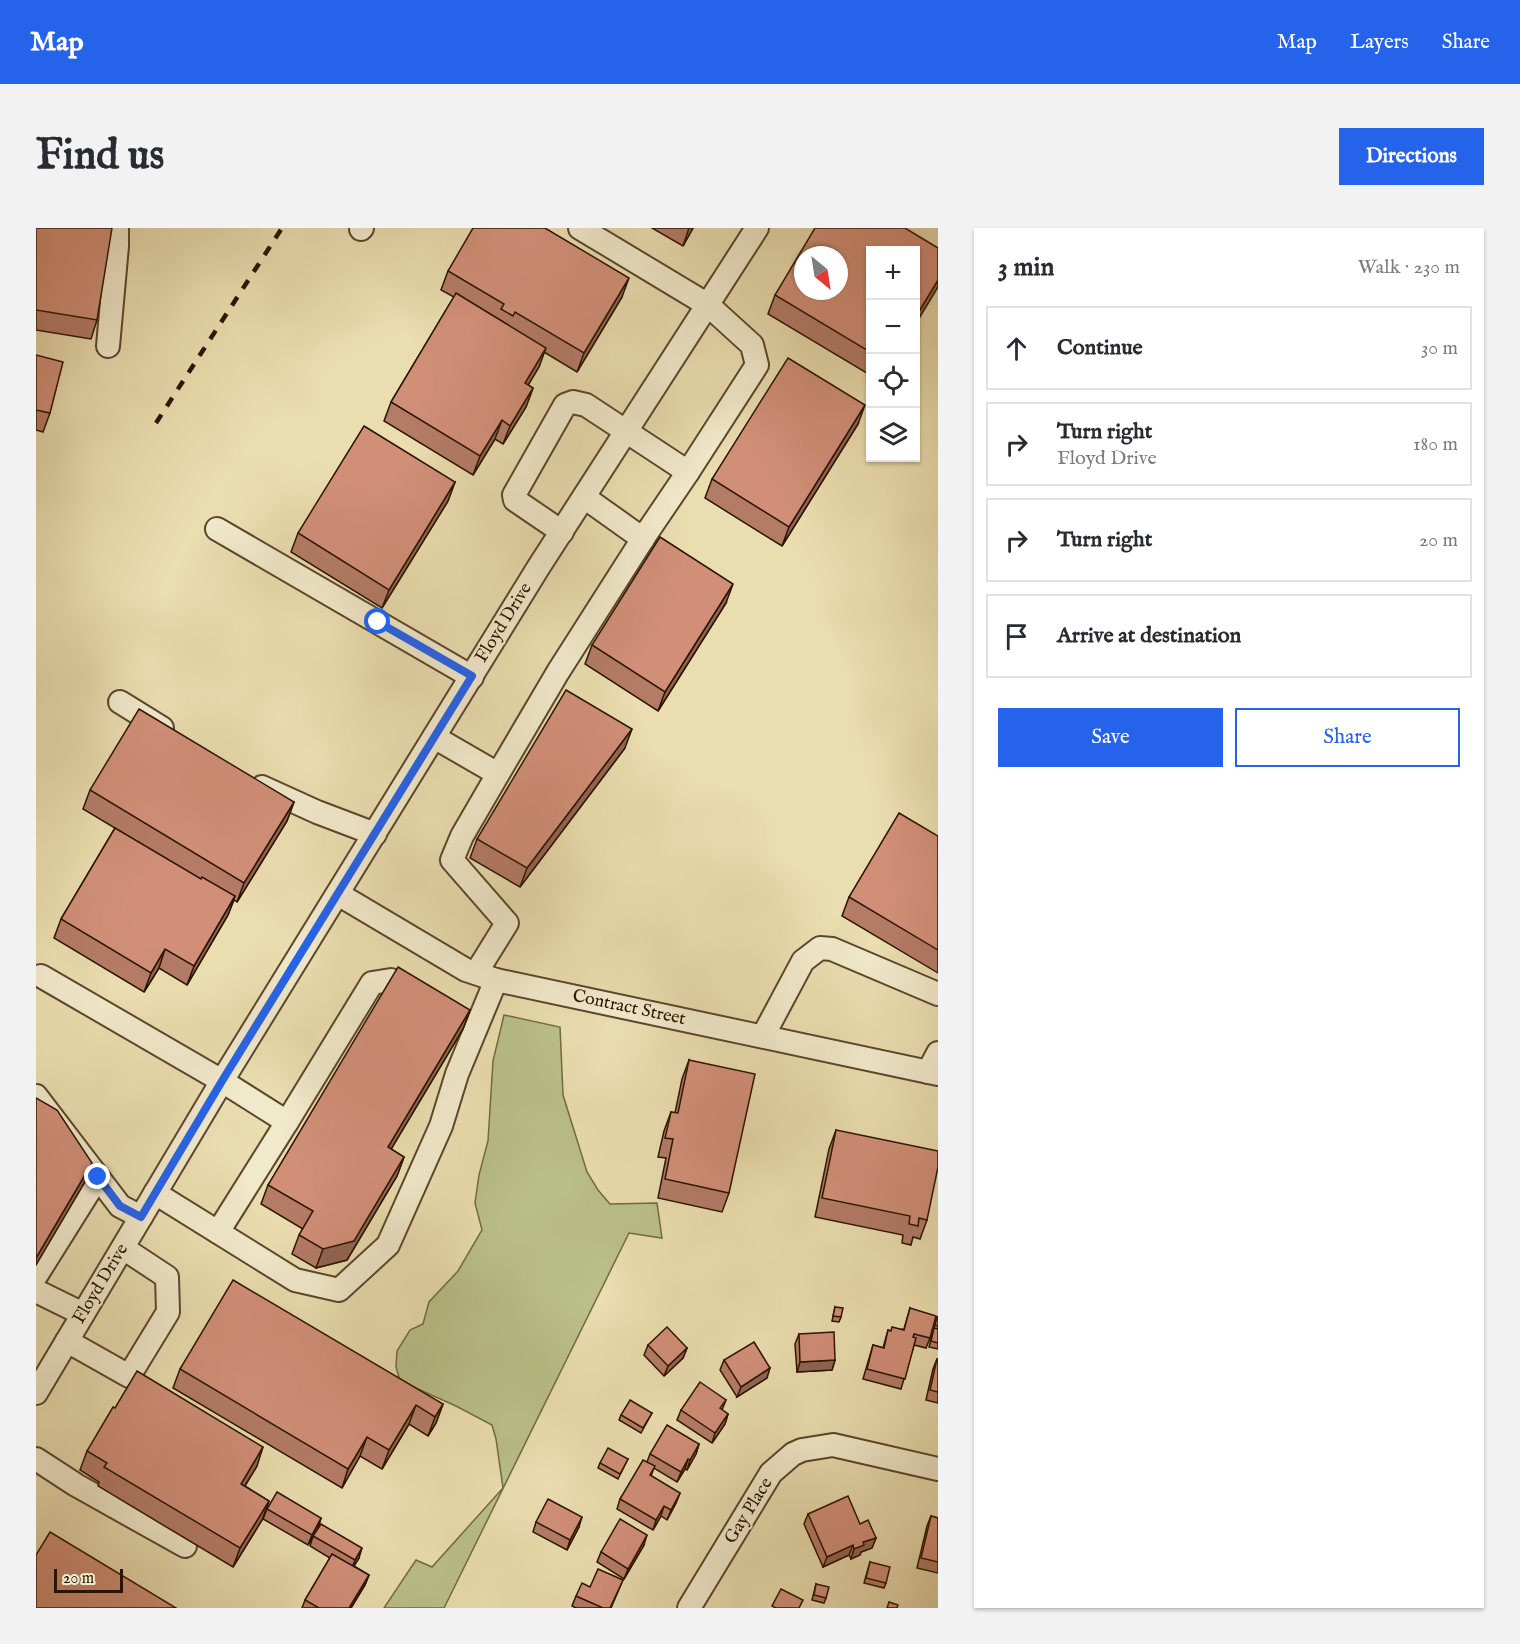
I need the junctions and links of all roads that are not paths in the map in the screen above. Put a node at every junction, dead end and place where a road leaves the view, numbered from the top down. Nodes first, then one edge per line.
1 (117, 228) edge
2 (580, 228) edge
3 (757, 228) edge
4 (708, 305) junction
5 (108, 346) dead end
6 (627, 431) junction
7 (688, 472) junction
8 (584, 497) junction
9 (217, 528) dead end
10 (562, 532) junction
11 (642, 539) junction
12 (472, 676) junction
13 (120, 702) dead end
14 (434, 737) junction
15 (181, 740) edge
16 (498, 774) junction
17 (243, 777) edge
18 (375, 834) junction
19 (338, 894) junction
20 (41, 975) dead end
21 (486, 977) junction
22 (938, 994) edge
23 (457, 1017) junction
24 (763, 1036) junction
25 (935, 1066) edge
26 (222, 1081) junction
27 (36, 1096) edge
28 (287, 1122) junction
29 (98, 1177) junction
30 (156, 1193) junction
31 (141, 1217) junction
32 (218, 1232) junction
33 (123, 1248) junction
34 (36, 1276) edge
35 (36, 1291) edge
36 (83, 1314) junction
37 (68, 1341) junction
38 (36, 1393) edge
39 (36, 1459) edge
40 (938, 1469) edge
41 (185, 1546) dead end
42 (689, 1608) edge

1 - 5 street
2 - 4 street
3 - 4 street, Floyd Drive
4 - 6 street, Floyd Drive
4 - 7 street
6 - 7 street
6 - 8 street, Floyd Drive
6 - 10 street
7 - 11 street
8 - 10 street, Floyd Drive
8 - 11 street
9 - 12 street
10 - 12 street, Floyd Drive
11 - 16 street
12 - 14 street, Floyd Drive
13 - 15 street
14 - 16 street
14 - 18 street, Floyd Drive
16 - 21 street
17 - 18 street
18 - 19 street, Floyd Drive
19 - 21 street, Contract Street
19 - 26 street, Floyd Drive
20 - 26 street
21 - 23 street
21 - 24 street, Contract Street
22 - 24 street
23 - 28 street
23 - 32 street
24 - 25 street, Contract Street
26 - 28 street
26 - 30 street, Floyd Drive
27 - 29 street
28 - 32 street
29 - 31 street
29 - 34 street
30 - 31 street, Floyd Drive
30 - 32 street
31 - 33 street, Floyd Drive
33 - 36 street, Floyd Drive
33 - 37 street
35 - 36 street
36 - 37 street, Floyd Drive
37 - 38 street, Floyd Drive
39 - 41 street
40 - 42 street, Gay Place

